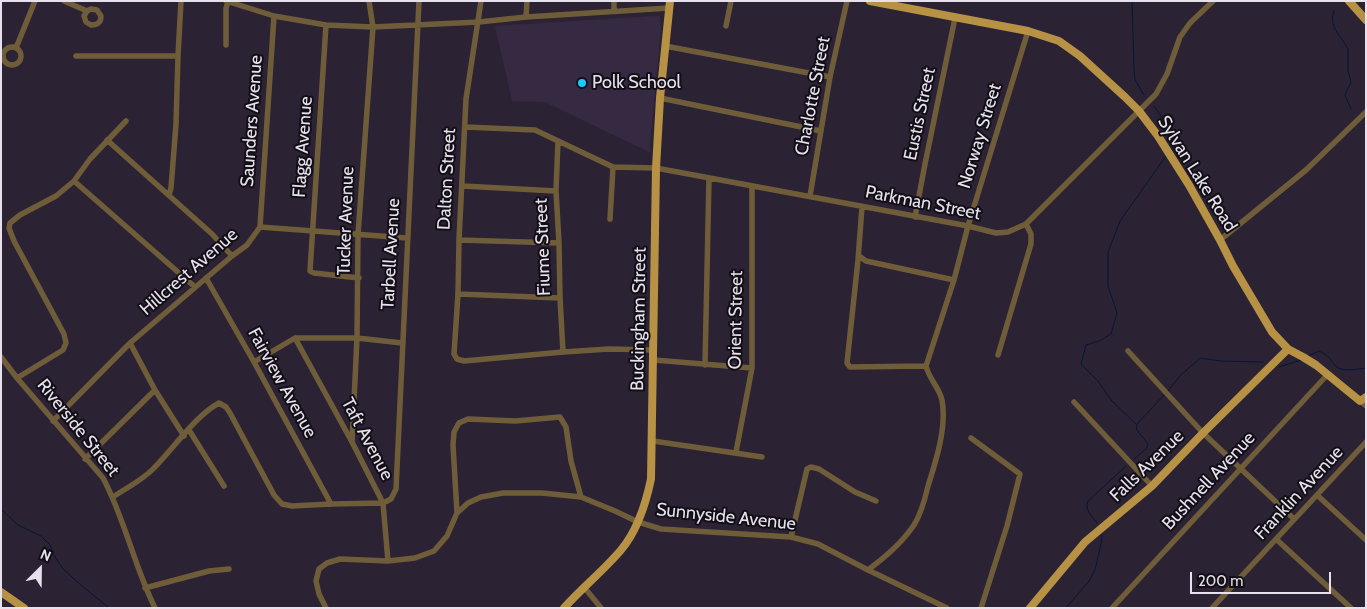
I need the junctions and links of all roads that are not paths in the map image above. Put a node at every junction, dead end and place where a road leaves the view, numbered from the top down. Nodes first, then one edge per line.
1 (35, 1) edge
2 (64, 1) edge
3 (181, 1) edge
4 (369, 1) edge
5 (419, 1) edge
6 (481, 1) edge
7 (527, 1) edge
8 (614, 1) edge
9 (731, 1) edge
10 (847, 1) edge
11 (870, 1) edge
12 (1213, 1) edge
13 (1349, 1) edge
14 (227, 2) edge
15 (670, 4) edge
16 (905, 4) edge
17 (87, 11) dead end
18 (614, 11) junction
19 (274, 16) junction
20 (526, 17) junction
21 (955, 18) junction
22 (1366, 20) edge
23 (479, 22) junction
24 (418, 24) junction
25 (326, 25) junction
26 (726, 26) dead end
27 (373, 27) junction
28 (1028, 31) junction
29 (226, 46) dead end
30 (666, 46) junction
31 (16, 48) dead end
32 (76, 56) dead end
33 (178, 56) junction
34 (830, 77) junction
35 (660, 98) junction
36 (1139, 111) junction
37 (1366, 112) edge
38 (126, 121) dead end
39 (465, 127) junction
40 (820, 131) junction
41 (107, 140) junction
42 (558, 141) junction
43 (613, 167) junction
44 (656, 168) junction
45 (709, 178) junction
46 (74, 182) junction
47 (463, 186) junction
48 (752, 186) junction
49 (556, 191) junction
50 (169, 195) junction
51 (810, 196) junction
52 (862, 207) junction
53 (916, 216) junction
54 (610, 219) dead end
55 (1026, 224) junction
56 (968, 226) junction
57 (260, 227) junction
58 (313, 230) junction
59 (358, 235) junction
60 (407, 238) junction
61 (459, 240) junction
62 (1220, 240) junction
63 (559, 243) junction
64 (232, 256) junction
65 (859, 256) junction
66 (206, 278) junction
67 (358, 278) junction
68 (954, 280) junction
69 (195, 287) junction
70 (458, 294) junction
71 (560, 298) junction
72 (296, 338) junction
73 (357, 338) junction
74 (130, 343) junction
75 (402, 343) junction
76 (1288, 349) junction
77 (654, 350) junction
78 (1128, 351) dead end
79 (563, 352) junction
80 (998, 355) dead end
81 (1, 357) edge
82 (654, 360) junction
83 (254, 362) junction
84 (705, 365) junction
85 (926, 366) junction
86 (752, 368) junction
87 (1328, 374) junction
88 (17, 378) junction
89 (155, 390) junction
90 (1364, 401) edge
91 (1074, 402) dead end
92 (53, 421) junction
93 (189, 430) junction
94 (1203, 433) junction
95 (184, 436) junction
96 (971, 438) dead end
97 (653, 440) junction
98 (352, 442) junction
99 (1366, 442) edge
100 (736, 452) junction
101 (762, 457) dead end
102 (85, 459) junction
103 (1241, 469) junction
104 (224, 486) dead end
105 (1152, 486) junction
106 (1317, 495) junction
107 (113, 497) junction
108 (581, 497) junction
109 (876, 501) dead end
110 (383, 503) junction
111 (331, 504) junction
112 (457, 513) junction
113 (1294, 519) junction
114 (638, 522) junction
115 (791, 537) junction
116 (1276, 540) junction
117 (1366, 540) edge
118 (388, 561) junction
119 (229, 569) dead end
120 (868, 570) junction
121 (584, 587) junction
122 (145, 588) junction
123 (1, 592) edge
124 (24, 608) edge
125 (155, 608) edge
126 (326, 608) edge
127 (564, 608) edge
128 (601, 608) edge
129 (947, 608) edge
130 (981, 608) edge
131 (1030, 608) edge
132 (1112, 608) edge
133 (1212, 608) edge
134 (1351, 608) edge

1 - 31 street
2 - 17 street
3 - 33 street
4 - 27 street, Tucker Avenue
5 - 24 street, Tarbell Avenue
6 - 23 street, Dalton Street
7 - 20 street
8 - 18 street
9 - 26 street
10 - 34 street, Charlotte Street
11 - 16 main road, Sylvan Lake Road
12 - 36 street, Parkman Street
13 - 22 main road
14 - 19 street
14 - 29 street
15 - 18 street
15 - 30 main road, Buckingham Street
16 - 21 main road, Sylvan Lake Road
18 - 20 street
19 - 25 street
19 - 57 street, Saunders Avenue
20 - 23 street
21 - 28 main road, Sylvan Lake Road
21 - 53 street, Eustis Street
23 - 24 street
23 - 39 street, Dalton Street
24 - 27 street
24 - 60 street, Tarbell Avenue
25 - 27 street
25 - 58 street, Flagg Avenue
27 - 59 street, Tucker Avenue
28 - 36 main road, Sylvan Lake Road
28 - 56 street, Norway Street
30 - 34 street
30 - 35 main road, Buckingham Street
32 - 33 street
33 - 50 street
34 - 40 street, Charlotte Street
35 - 40 street
35 - 44 main road, Buckingham Street
36 - 55 street, Parkman Street
36 - 62 main road, Sylvan Lake Road
37 - 62 street
38 - 41 street
39 - 42 street
39 - 47 street, Dalton Street
40 - 51 street, Charlotte Street
41 - 46 street
41 - 50 street
42 - 43 street
42 - 49 street, Fiume Street
43 - 44 street, Parkman Street
43 - 54 street
44 - 45 street, Parkman Street
44 - 77 main road, Buckingham Street
45 - 48 street, Parkman Street
45 - 84 street
46 - 69 street
46 - 88 street
47 - 49 street
47 - 61 street, Dalton Street
48 - 51 street, Parkman Street
48 - 86 street, Orient Street
49 - 63 street, Fiume Street
50 - 64 street
51 - 52 street, Parkman Street
52 - 53 street, Parkman Street
52 - 65 street
53 - 56 street, Parkman Street
55 - 56 street, Parkman Street
55 - 80 street
56 - 68 street, Norway Street
57 - 58 street, Hillcrest Avenue
57 - 64 street, Hillcrest Avenue
58 - 59 street, Hillcrest Avenue
58 - 67 street, Flagg Avenue
59 - 60 street, Hillcrest Avenue
59 - 67 street, Tucker Avenue
60 - 75 street, Tarbell Avenue
61 - 63 street
61 - 70 street, Dalton Street
62 - 76 main road, Sylvan Lake Road
63 - 71 street, Fiume Street
64 - 66 street, Hillcrest Avenue
65 - 68 street
65 - 85 street
66 - 69 street, Hillcrest Avenue
66 - 83 street, Fairview Avenue
67 - 73 street, Tucker Avenue
68 - 85 street, Norway Street
69 - 74 street, Hillcrest Avenue
70 - 71 street
70 - 79 street, Dalton Street
71 - 79 street, Fiume Street
72 - 73 street
72 - 83 street
72 - 98 street, Taft Avenue
73 - 75 street
73 - 98 street, Tucker Avenue
74 - 89 street
74 - 92 street, Hillcrest Avenue
75 - 110 street, Tarbell Avenue
76 - 87 main road, Sylvan Lake Road
76 - 94 main road, Falls Avenue
77 - 79 street
77 - 82 main road, Buckingham Street
78 - 94 street
81 - 88 street, Riverside Street
82 - 84 street
82 - 97 main road, Buckingham Street
83 - 111 street, Fairview Avenue
84 - 86 street
85 - 120 street
86 - 100 street, Orient Street
87 - 90 main road, Sylvan Lake Road
87 - 103 street, Bushnell Avenue
88 - 92 street, Riverside Street
89 - 95 street
89 - 102 street
91 - 105 street
92 - 102 street, Riverside Street
93 - 95 street
93 - 104 street
93 - 111 street
94 - 103 street
94 - 105 main road, Falls Avenue
95 - 107 street
96 - 130 street
97 - 100 street
97 - 114 main road, Buckingham Street
98 - 110 street, Taft Avenue
99 - 106 street, Franklin Avenue
100 - 101 street
102 - 107 street, Riverside Street
103 - 113 street
103 - 132 street, Bushnell Avenue
105 - 131 main road, Falls Avenue
106 - 113 street, Franklin Avenue
106 - 117 street
107 - 122 street, Riverside Street
108 - 112 street, Sunnyside Avenue
108 - 112 street
108 - 114 street, Sunnyside Avenue
109 - 115 street
110 - 111 street
110 - 118 street, Taft Avenue
112 - 118 street
113 - 116 street, Franklin Avenue
114 - 115 street, Sunnyside Avenue
114 - 121 main road, Buckingham Street
115 - 120 street, Sunnyside Avenue
116 - 133 street, Franklin Avenue
116 - 134 street
118 - 126 street
119 - 122 street
120 - 129 street, Sunnyside Avenue
121 - 127 main road, Buckingham Street
121 - 128 street
122 - 125 street, Riverside Street
123 - 124 main road

